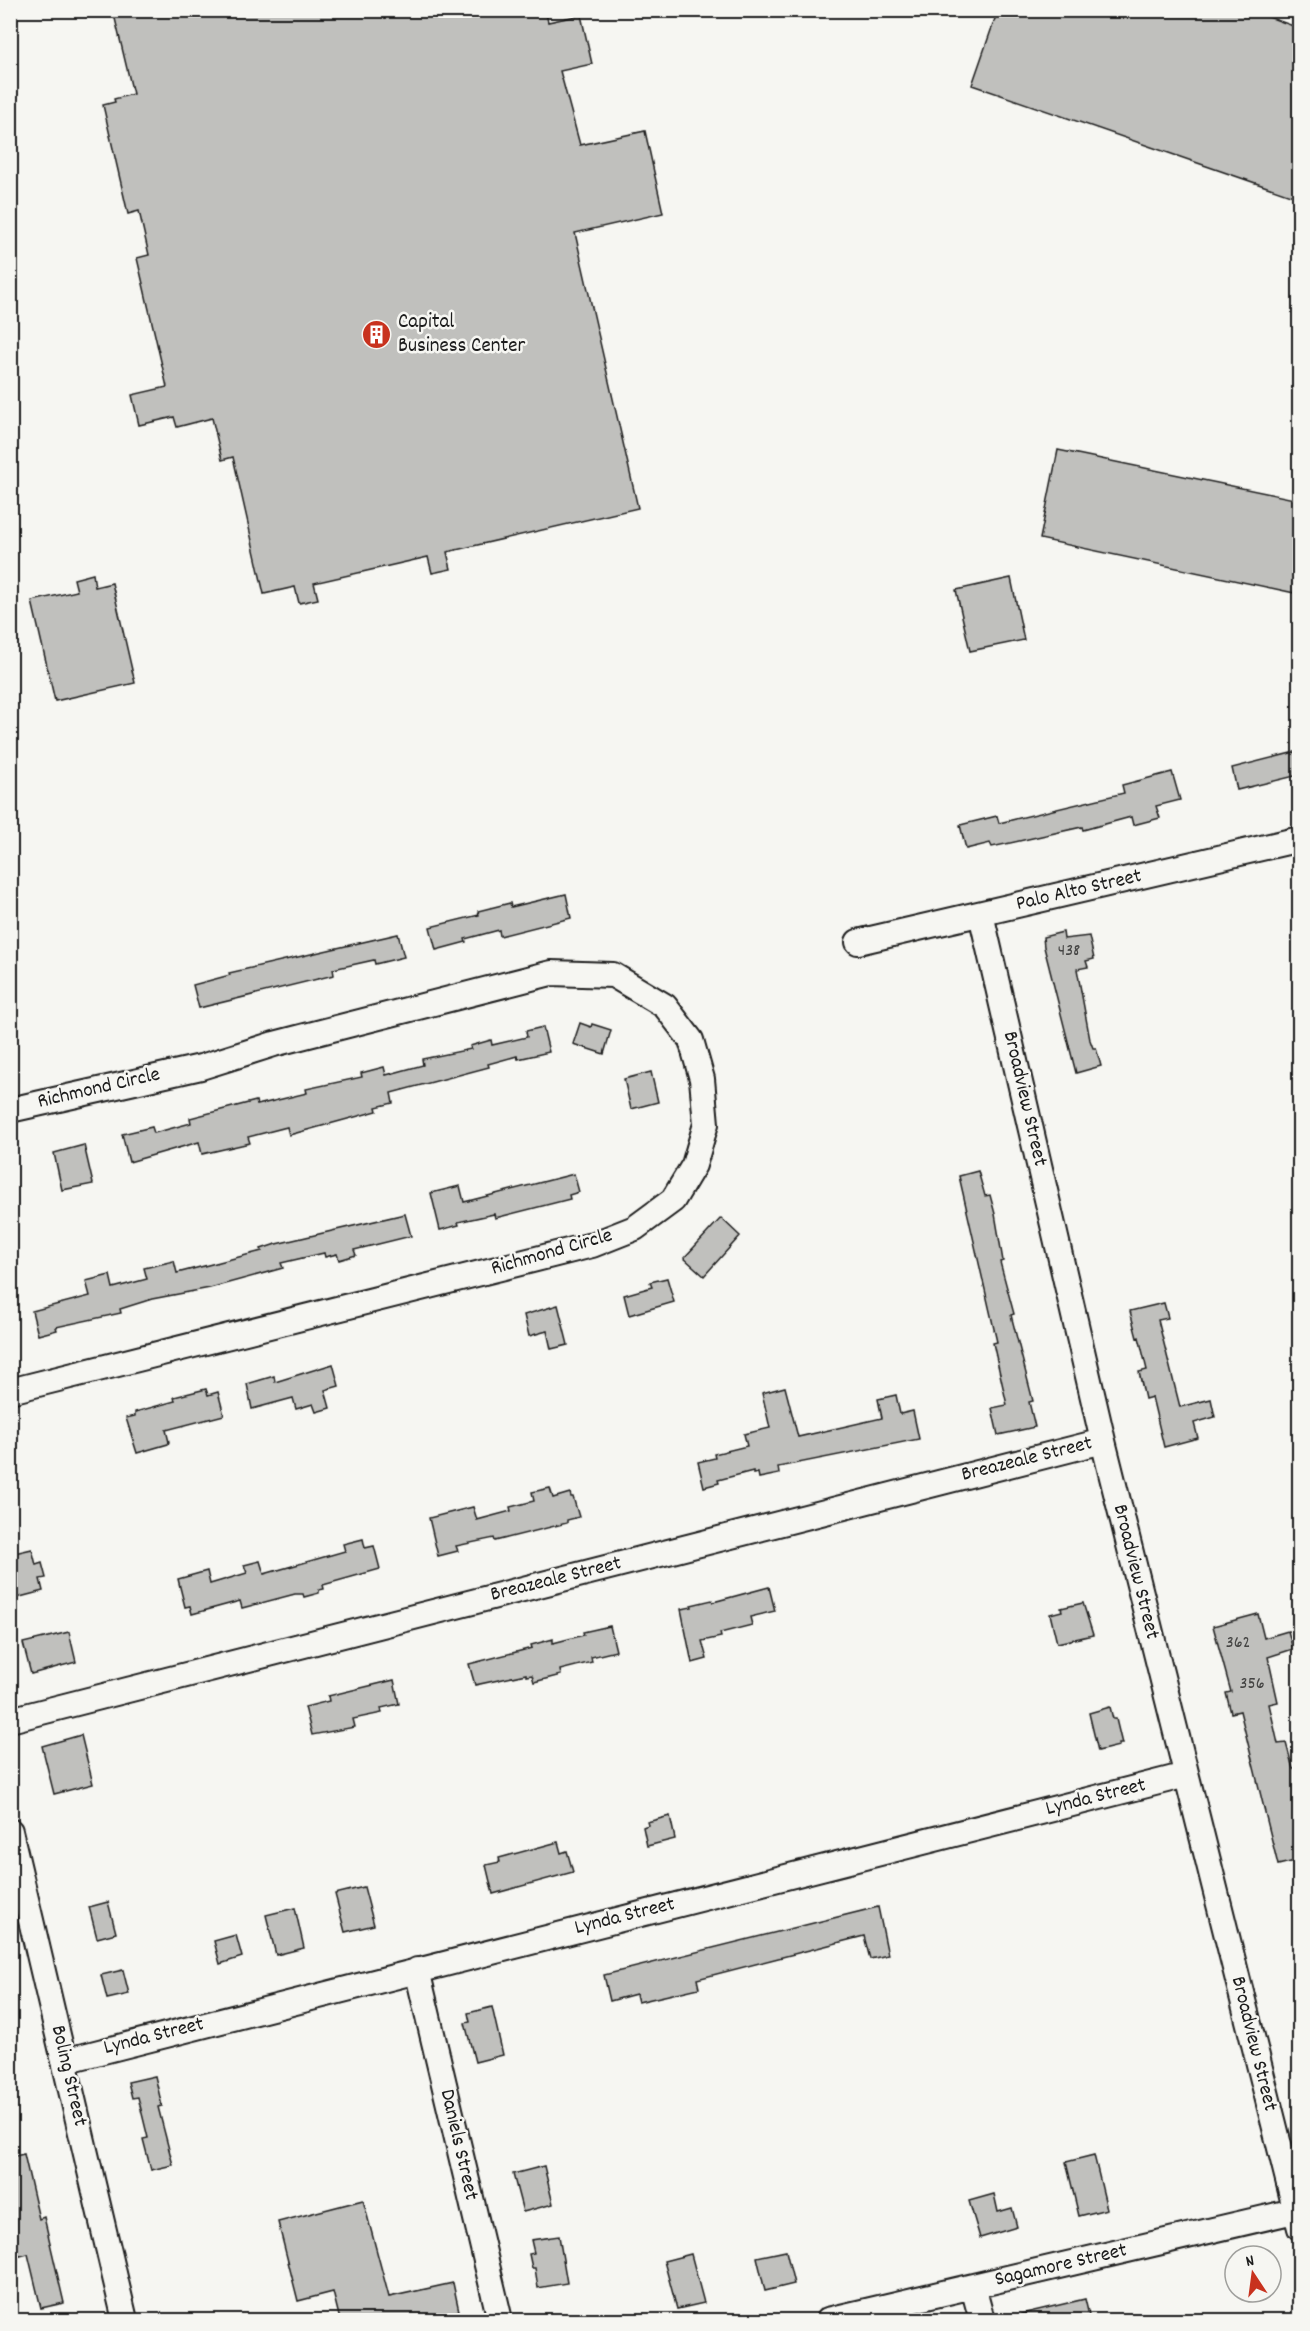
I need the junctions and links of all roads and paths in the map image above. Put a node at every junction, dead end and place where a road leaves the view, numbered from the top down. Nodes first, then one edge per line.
1 (1299, 839) edge
2 (981, 914) junction
3 (858, 942) dead end
4 (10, 1110) edge
5 (10, 1391) edge
6 (1103, 1441) junction
7 (10, 1720) edge
8 (1186, 1775) junction
9 (10, 1832) edge
10 (417, 1970) junction
11 (64, 2061) junction
12 (1297, 2220) edge
13 (973, 2287) junction
14 (125, 2320) edge
15 (500, 2320) edge
16 (828, 2320) edge
17 (982, 2320) edge

1 - 2 street, Palo Alto Street
2 - 3 street, Palo Alto Street
2 - 6 street, Broadview Street
4 - 5 street, Richmond Circle
6 - 7 street, Breazeale Street
6 - 8 street, Broadview Street
8 - 10 street, Lynda Street
8 - 12 street, Broadview Street
9 - 11 street, Boling Street
10 - 11 street, Lynda Street
10 - 15 street, Daniels Street
11 - 14 street, Boling Street
12 - 13 street, Sagamore Street
13 - 16 street, Sagamore Street
13 - 17 street

